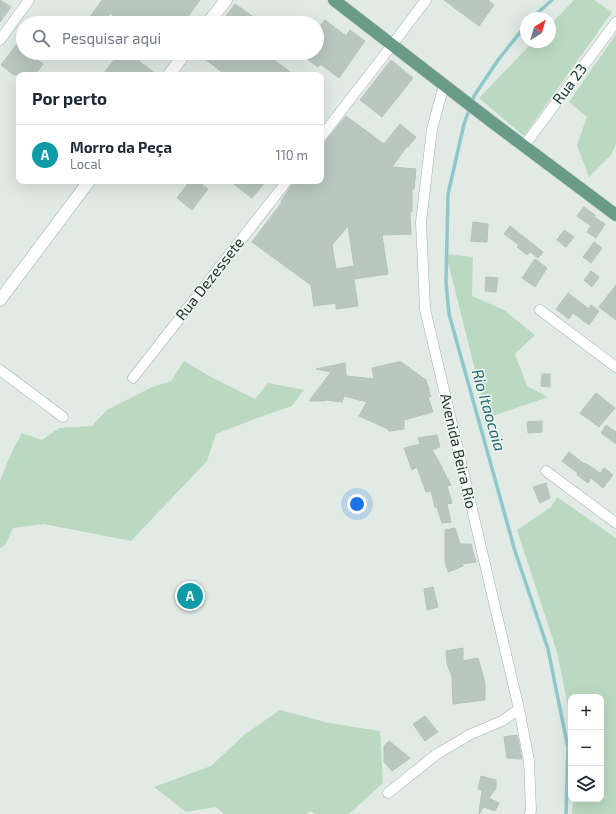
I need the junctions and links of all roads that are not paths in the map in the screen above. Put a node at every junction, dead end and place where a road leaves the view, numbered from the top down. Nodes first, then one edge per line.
1 (29, 0) edge
2 (226, 0) edge
3 (334, 0) edge
4 (426, 0) edge
5 (17, 16) edge
6 (213, 16) edge
7 (16, 18) edge
8 (616, 22) edge
9 (0, 40) edge
10 (392, 45) junction
11 (180, 60) edge
12 (171, 72) edge
13 (444, 85) junction
14 (324, 133) edge
15 (524, 146) junction
16 (87, 184) edge
17 (285, 184) edge
18 (616, 216) edge
19 (0, 300) edge
20 (540, 310) dead end
21 (616, 368) edge
22 (0, 370) edge
23 (134, 378) dead end
24 (63, 417) dead end
25 (546, 471) dead end
26 (616, 523) edge
27 (518, 709) junction
28 (388, 793) dead end
29 (530, 814) edge

1 - 5 street
2 - 6 main road
3 - 10 main road
4 - 10 street
7 - 9 street
8 - 15 street, Rua 23
10 - 13 main road
10 - 14 street
11 - 12 main road
13 - 15 main road
13 - 27 street, Avenida Beira Rio
15 - 18 main road
16 - 19 main road
17 - 23 street, Rua Dezessete
20 - 21 street
22 - 24 street
25 - 26 street
27 - 28 street
27 - 29 street, Avenida Beira Rio

